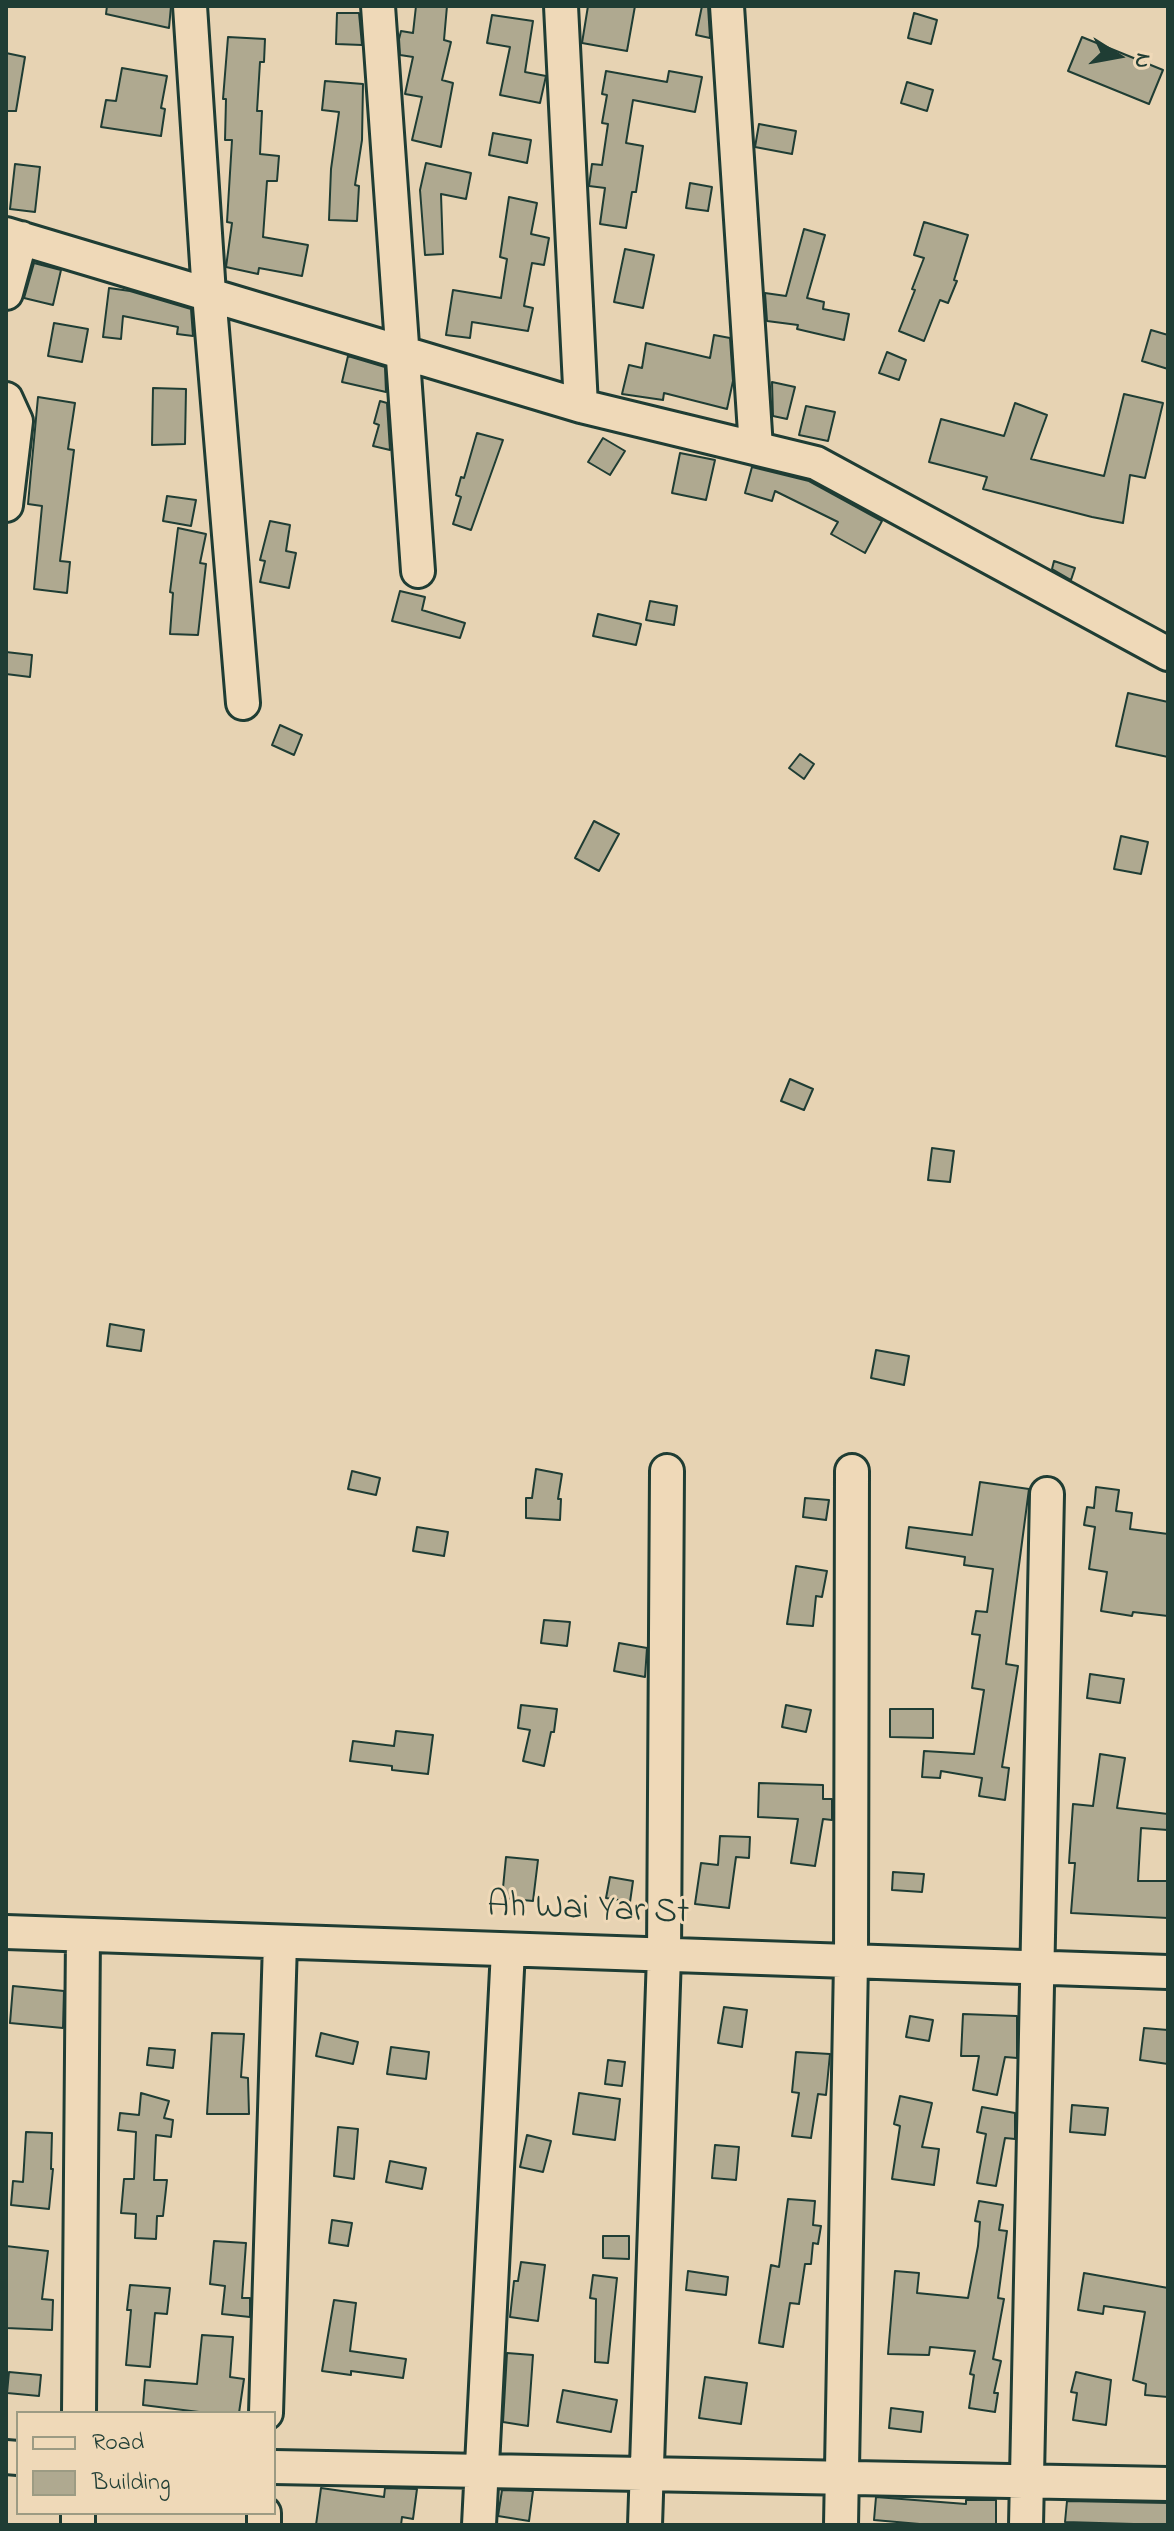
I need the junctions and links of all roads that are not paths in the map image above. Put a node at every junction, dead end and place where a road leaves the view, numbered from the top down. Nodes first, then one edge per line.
1 (190, 6) edge
2 (378, 6) edge
3 (561, 6) edge
4 (727, 6) edge
5 (14, 236) edge
6 (6, 293) edge
7 (209, 294) junction
8 (403, 352) junction
9 (6, 399) edge
10 (581, 406) junction
11 (756, 448) junction
12 (6, 505) edge
13 (418, 571) dead end
14 (1168, 654) edge
15 (243, 703) dead end
16 (667, 1471) dead end
17 (852, 1471) dead end
18 (1047, 1494) dead end
19 (6, 1932) edge
20 (83, 1935) junction
21 (280, 1942) junction
22 (508, 1950) junction
23 (664, 1955) junction
24 (851, 1961) junction
25 (1038, 1967) junction
26 (1168, 1972) edge
27 (79, 2411) edge
28 (266, 2411) edge
29 (276, 2467) edge
30 (481, 2471) junction
31 (646, 2474) junction
32 (842, 2478) junction
33 (1027, 2482) junction
34 (1168, 2484) edge
35 (479, 2525) edge
36 (645, 2525) edge
37 (841, 2525) edge
38 (1026, 2525) edge

1 - 7 street
2 - 8 street
3 - 10 street
4 - 11 street
5 - 6 street
5 - 7 street
7 - 8 street
7 - 15 street
8 - 10 street
8 - 13 street
9 - 12 street
10 - 11 street
11 - 14 street
16 - 23 street
17 - 24 street
18 - 25 street
19 - 20 street, Ah Wai Yar St
20 - 21 street, Ah Wai Yar St
20 - 27 street
21 - 22 street, Ah Wai Yar St
21 - 28 street
22 - 23 street, Ah Wai Yar St
22 - 30 street
23 - 24 street, Ah Wai Yar St
23 - 31 street
24 - 25 street, Ah Wai Yar St
24 - 32 street
25 - 26 street, Ah Wai Yar St
25 - 33 street
29 - 30 street
30 - 31 street
30 - 35 street
31 - 32 street
31 - 36 street
32 - 33 street
32 - 37 street
33 - 34 street
33 - 38 street

